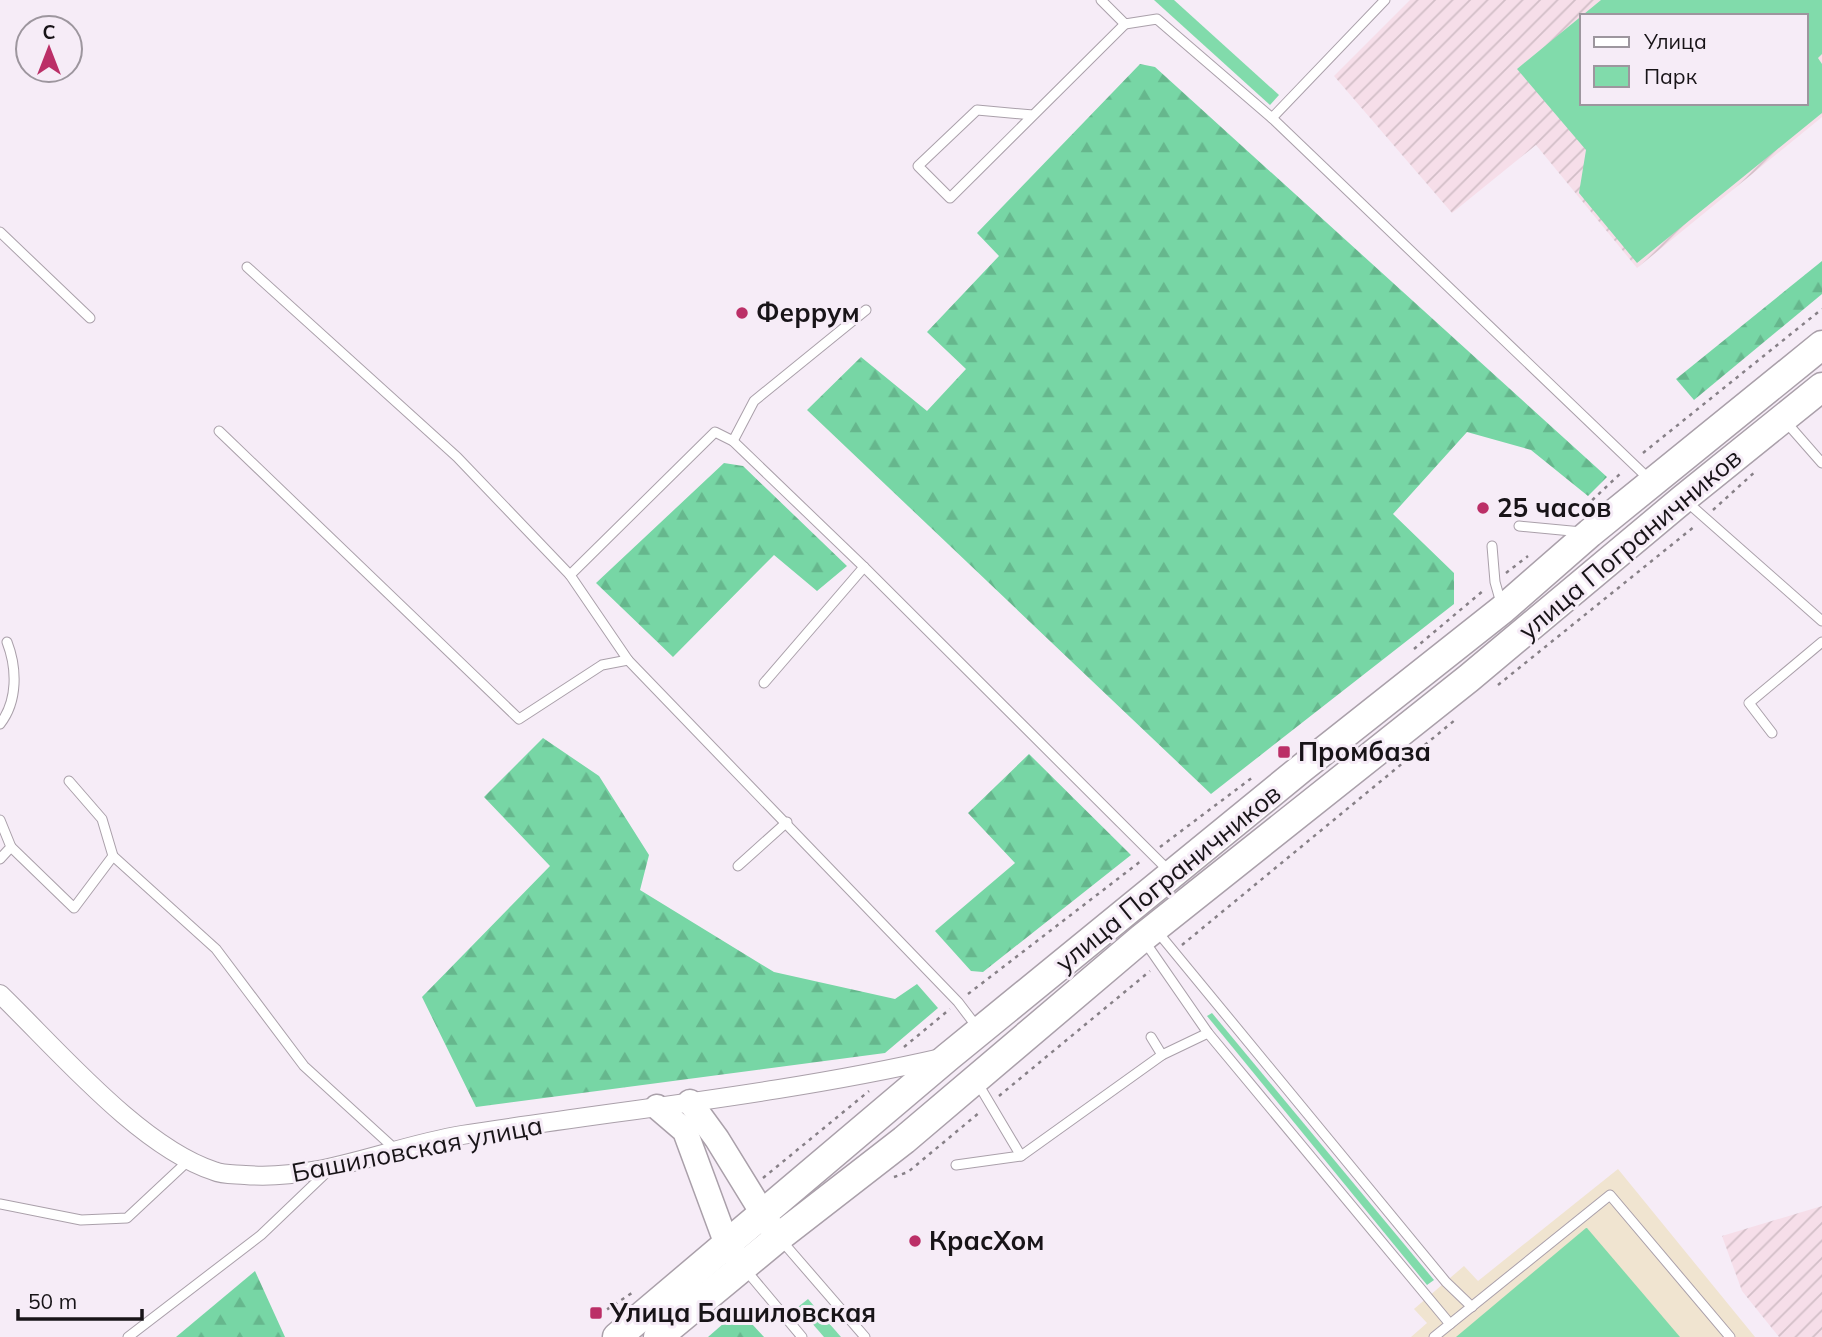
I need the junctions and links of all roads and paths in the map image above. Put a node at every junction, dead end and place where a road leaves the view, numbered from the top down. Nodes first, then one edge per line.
1 (1101, 0) edge
2 (1385, 0) edge
3 (1125, 24) junction
4 (1033, 114) junction
5 (1272, 118) junction
6 (0, 232) edge
7 (247, 267) dead end
8 (1822, 309) edge
9 (866, 310) dead end
10 (90, 318) dead end
11 (1822, 345) edge
12 (1822, 387) edge
13 (1783, 419) junction
14 (219, 431) dead end
15 (733, 442) junction
16 (1766, 462) dead end
17 (1630, 463) junction
18 (1822, 463) edge
19 (1653, 483) junction
20 (1683, 499) junction
21 (1706, 517) junction
22 (1519, 526) dead end
23 (1560, 530) junction
24 (1590, 533) junction
25 (1492, 546) dead end
26 (1528, 556) dead end
27 (864, 567) junction
28 (570, 575) junction
29 (1495, 582) junction
30 (1503, 609) junction
31 (1822, 621) edge
32 (7, 642) dead end
33 (1822, 642) edge
34 (628, 660) junction
35 (1417, 662) junction
36 (764, 683) dead end
37 (1489, 692) dead end
38 (1449, 709) junction
39 (0, 724) edge
40 (1772, 733) dead end
41 (1333, 744) junction
42 (1362, 762) junction
43 (1260, 772) dead end
44 (69, 781) dead end
45 (0, 820) edge
46 (787, 822) junction
47 (11, 847) junction
48 (1151, 854) junction
49 (113, 856) junction
50 (0, 859) edge
51 (738, 866) dead end
52 (1172, 874) junction
53 (1148, 933) junction
54 (1174, 952) junction
55 (1160, 962) junction
56 (0, 994) edge
57 (958, 1002) junction
58 (980, 1030) junction
59 (1208, 1033) junction
60 (1151, 1037) dead end
61 (897, 1053) dead end
62 (1162, 1055) junction
63 (948, 1057) junction
64 (983, 1092) junction
65 (690, 1101) junction
66 (657, 1107) junction
67 (396, 1150) junction
68 (1021, 1156) junction
69 (188, 1161) junction
70 (956, 1165) dead end
71 (330, 1169) junction
72 (889, 1179) dead end
73 (0, 1204) edge
74 (761, 1214) junction
75 (779, 1237) junction
76 (726, 1242) junction
77 (743, 1268) junction
78 (1472, 1307) junction
79 (1450, 1324) junction
80 (128, 1337) edge
81 (617, 1337) edge
82 (658, 1337) edge
83 (802, 1337) edge
84 (864, 1337) edge
85 (1434, 1337) edge
86 (1730, 1337) edge

1 - 3 lane
2 - 5 lane
3 - 4 lane
3 - 5 lane
4 - 4 lane
5 - 17 lane
6 - 10 lane
7 - 28 lane
8 - 17 path
9 - 15 lane
11 - 19 main road, улица Пограничников
12 - 13 main road, улица Пограничников
13 - 18 lane
13 - 20 main road, улица Пограничников
14 - 34 lane
15 - 27 lane
15 - 28 lane
16 - 21 path
17 - 19 lane
17 - 23 path
19 - 24 main road, улица Пограничников
20 - 21 lane
20 - 38 main road, улица Пограничников
21 - 31 lane
21 - 37 path
22 - 23 lane
23 - 24 lane
24 - 30 main road, улица Пограничников
25 - 29 lane
26 - 29 path
27 - 36 lane
27 - 48 lane
28 - 34 lane
29 - 30 lane
29 - 35 path
30 - 35 main road, улица Пограничников
32 - 39 lane
33 - 40 lane
34 - 46 lane
35 - 38 main road
35 - 41 main road, улица Пограничников
38 - 42 main road, улица Пограничников
38 - 54 path
41 - 42 main road
41 - 52 main road, улица Пограничников
42 - 53 main road, улица Пограничников
43 - 48 path
44 - 49 lane
45 - 47 lane
46 - 51 lane
46 - 57 lane
47 - 49 lane
47 - 50 lane
48 - 52 lane
48 - 57 path
49 - 67 lane
52 - 58 main road, улица Пограничников
53 - 54 lane
53 - 55 lane
53 - 64 main road, улица Пограничников
54 - 78 lane
55 - 59 lane
55 - 64 path
56 - 69 street, Башиловская улица
57 - 58 lane
57 - 61 path
58 - 63 main road, улица Пограничников
59 - 62 lane
59 - 79 lane
60 - 62 lane
62 - 68 lane
63 - 65 street, Башиловская улица
63 - 74 main road, улица Пограничников
64 - 68 lane
64 - 72 path
64 - 75 main road, улица Пограничников
65 - 66 street, Башиловская улица
65 - 74 main road
66 - 67 street, Башиловская улица
66 - 76 main road
67 - 71 street, Башиловская улица
68 - 70 lane
69 - 71 street, Башиловская улица
69 - 73 lane
71 - 80 lane
74 - 75 main road
74 - 76 main road, улица Пограничников
75 - 77 main road, улица Пограничников
75 - 84 lane
76 - 77 main road
76 - 81 main road, улица Пограничников
77 - 82 main road, улица Пограничников
77 - 83 lane
78 - 79 lane
78 - 86 lane
79 - 85 lane

